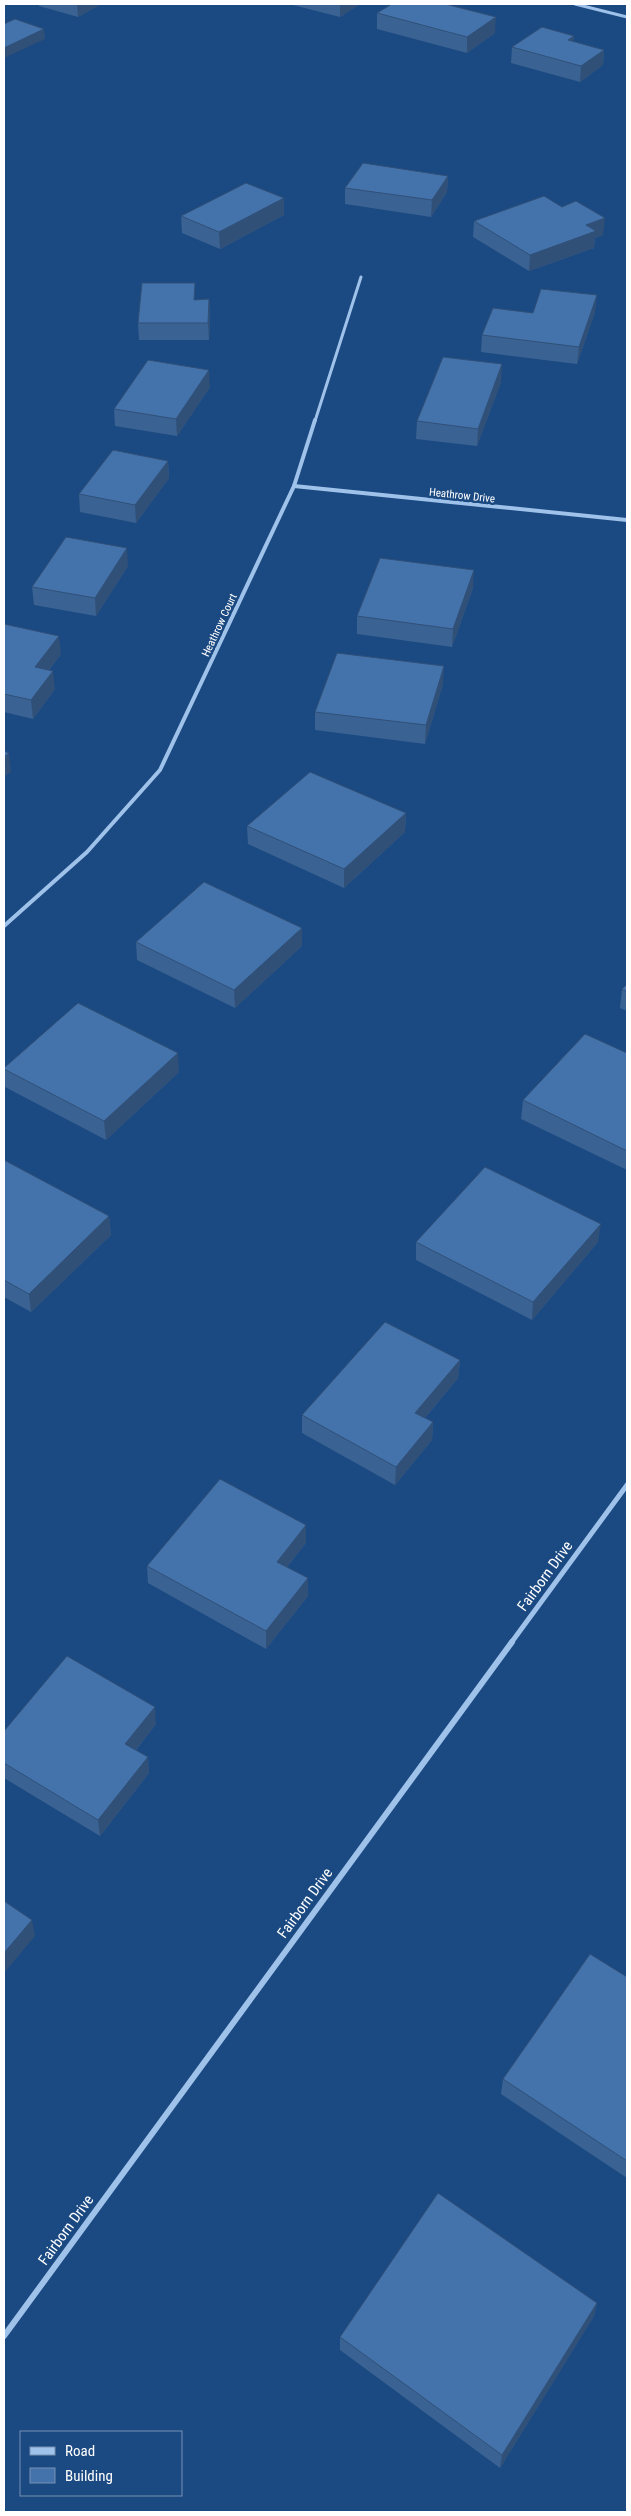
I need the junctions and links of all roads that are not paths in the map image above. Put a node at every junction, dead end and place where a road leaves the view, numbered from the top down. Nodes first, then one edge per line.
1 (575, 4) edge
2 (627, 17) edge
3 (361, 278) dead end
4 (294, 486) junction
5 (627, 520) edge
6 (4, 926) edge
7 (627, 1485) edge
8 (4, 2336) edge

1 - 2 street
3 - 4 street, Heathrow Court
4 - 5 street, Heathrow Drive
4 - 6 street, Heathrow Court
7 - 8 street, Fairborn Drive

